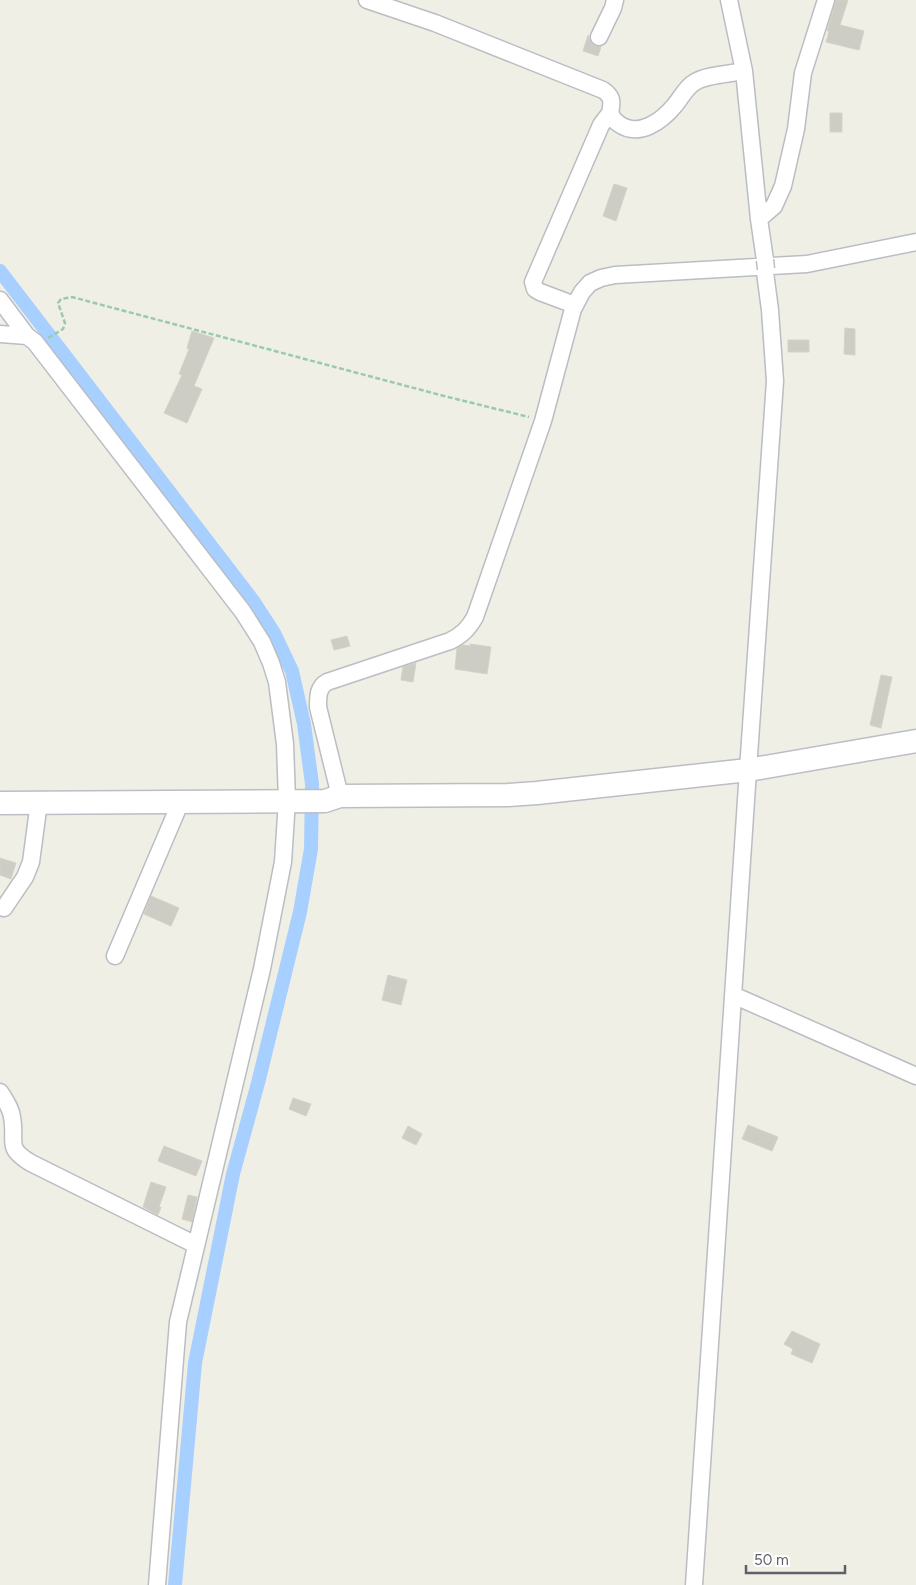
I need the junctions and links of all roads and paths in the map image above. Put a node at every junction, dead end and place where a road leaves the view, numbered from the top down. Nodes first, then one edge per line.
1 (366, 0) edge
2 (615, 0) edge
3 (730, 0) edge
4 (826, 0) edge
5 (599, 37) dead end
6 (744, 71) junction
7 (610, 113) junction
8 (759, 219) junction
9 (916, 242) edge
10 (765, 265) junction
11 (0, 300) edge
12 (570, 302) junction
13 (0, 334) edge
14 (27, 336) junction
15 (44, 340) dead end
16 (543, 421) junction
17 (916, 742) edge
18 (748, 770) junction
19 (314, 799) junction
20 (181, 801) junction
21 (39, 802) junction
22 (0, 803) edge
23 (4, 908) dead end
24 (115, 956) dead end
25 (733, 995) junction
26 (916, 1076) edge
27 (0, 1092) edge
28 (196, 1244) junction
29 (157, 1585) edge
30 (694, 1585) edge

1 - 7 street
2 - 5 street
3 - 6 street
4 - 8 street
6 - 7 street
6 - 8 street
7 - 12 street
8 - 10 street
9 - 10 street
10 - 12 street
10 - 18 street
11 - 14 street
12 - 16 street
13 - 14 street
14 - 19 street
15 - 16 path
16 - 19 street
17 - 18 street
18 - 19 street
18 - 25 street
19 - 20 street
19 - 28 street
20 - 21 street
20 - 24 street
21 - 22 street
21 - 23 street
25 - 26 street
25 - 30 street
27 - 28 street
28 - 29 street

